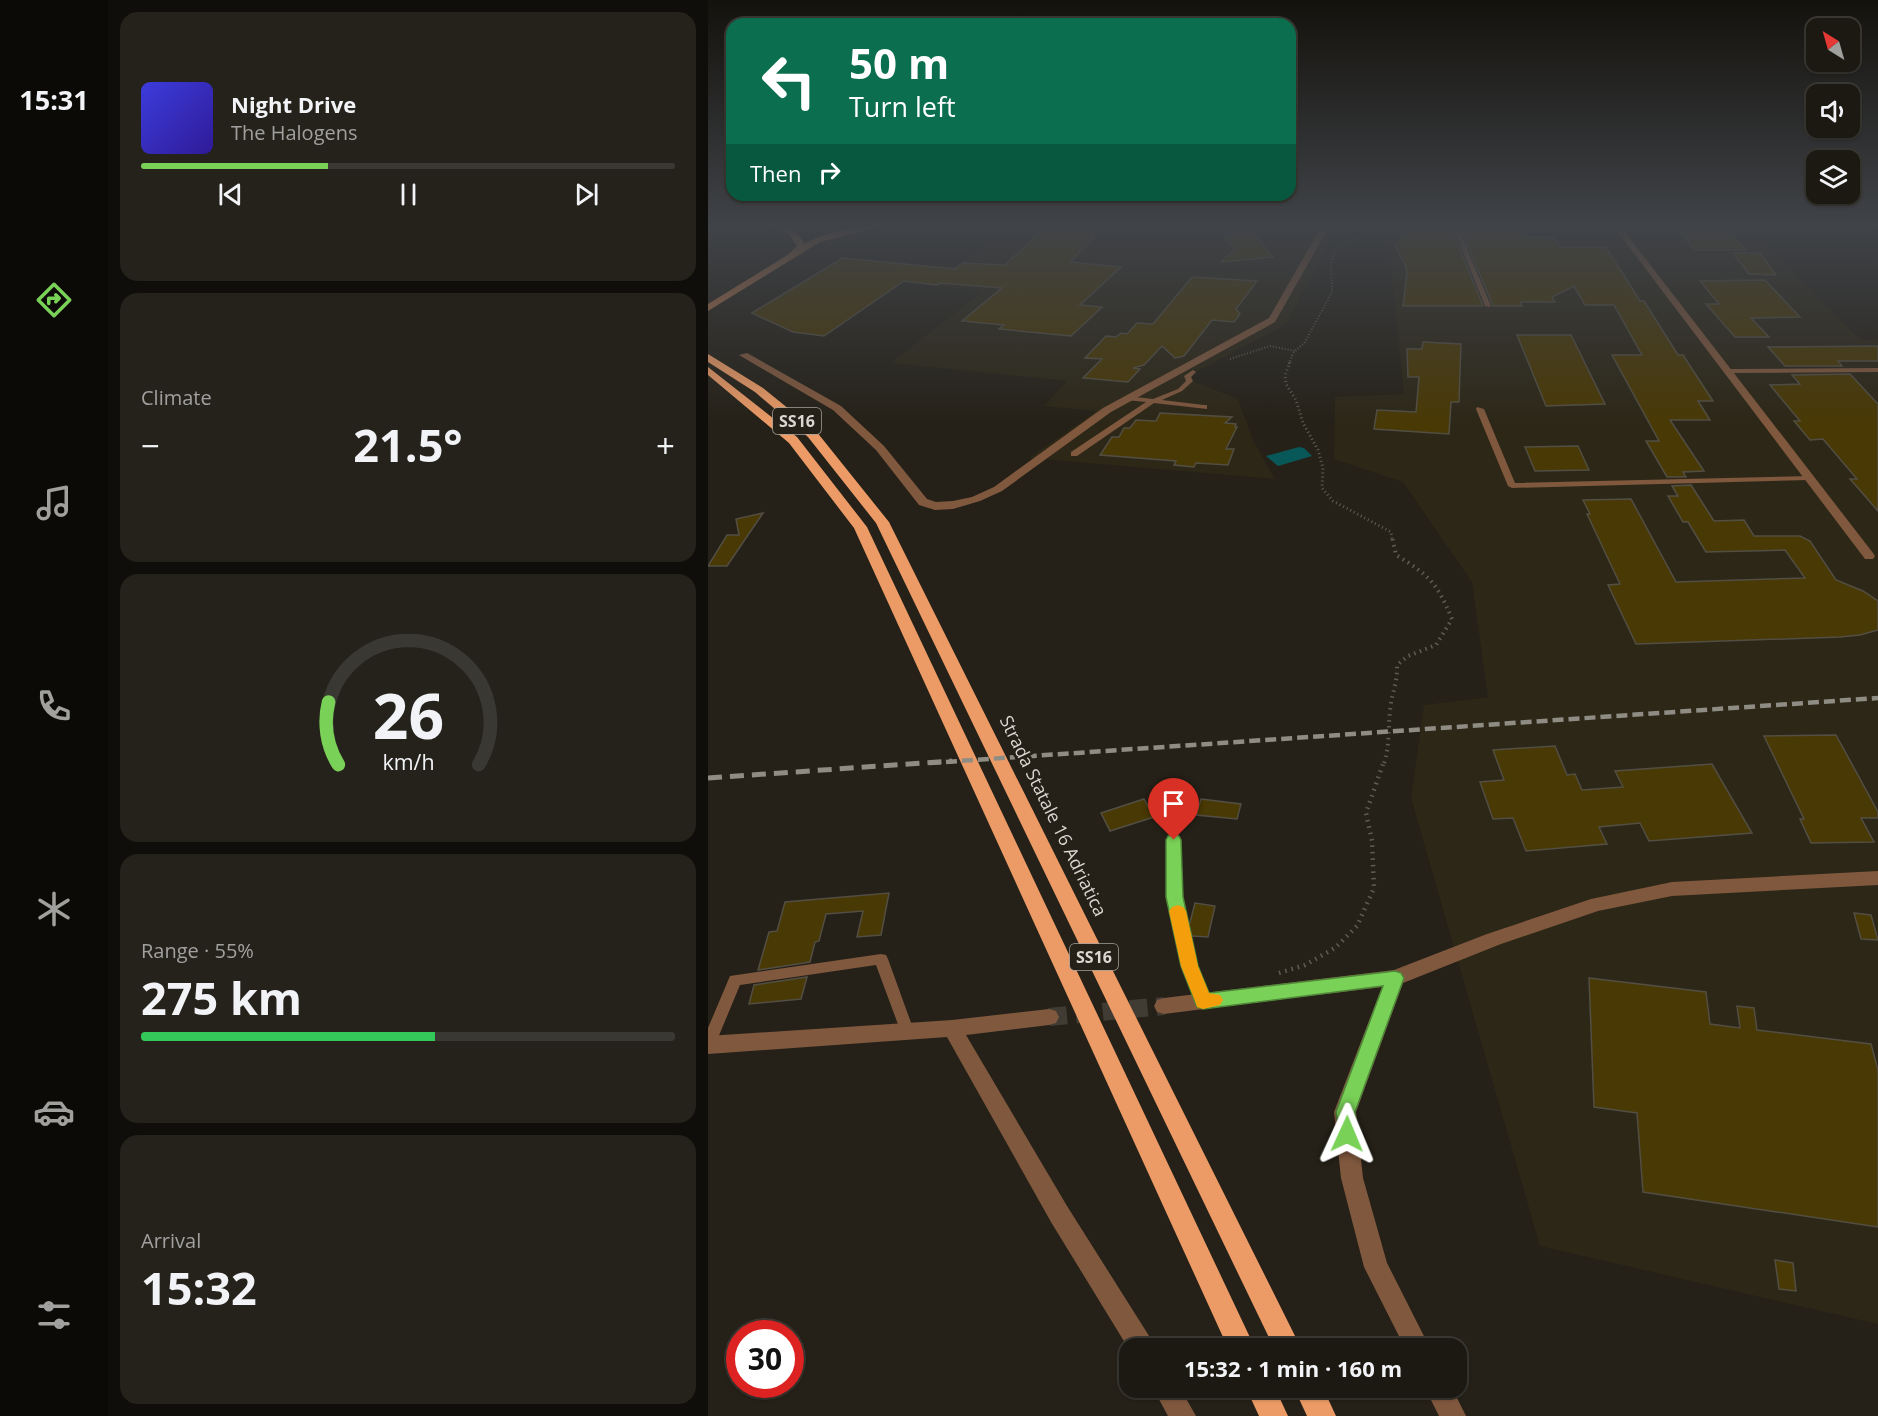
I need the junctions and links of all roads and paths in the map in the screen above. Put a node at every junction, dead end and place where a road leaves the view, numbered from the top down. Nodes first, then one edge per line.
1 (735, 293) edge
2 (1287, 293) edge
3 (1331, 293) edge
4 (1483, 293) edge
5 (1668, 293) edge
6 (1488, 306) dead end
7 (708, 308) edge
8 (1295, 351) junction
9 (744, 355) dead end
10 (708, 357) edge
11 (1228, 360) dead end
12 (708, 370) edge
13 (1878, 370) edge
14 (1728, 371) junction
15 (1193, 372) dead end
16 (1129, 398) junction
17 (1151, 402) junction
18 (1204, 407) dead end
19 (1480, 409) dead end
20 (1074, 454) dead end
21 (1809, 478) junction
22 (1869, 556) dead end
23 (1174, 840) dead end
24 (1878, 878) edge
25 (1276, 974) dead end
26 (1395, 978) junction
27 (1203, 1001) junction
28 (1164, 1006) tunnel mouth
29 (1049, 1017) tunnel mouth
30 (952, 1028) junction
31 (906, 1031) junction
32 (708, 1045) edge
33 (1136, 1338) edge
34 (1237, 1338) edge
35 (1283, 1338) edge
36 (1413, 1338) edge
37 (1172, 1398) edge
38 (1265, 1398) edge
39 (1313, 1398) edge
40 (1443, 1398) edge
41 (1184, 1416) edge
42 (1274, 1416) edge
43 (1322, 1416) edge
44 (1453, 1416) edge

1 - 7 main road
2 - 16 street
3 - 8 path
4 - 6 lane
5 - 14 street
8 - 11 path
8 - 25 path
9 - 16 street
10 - 35 highway, Strada Statale 16 Adriatica / SS16
12 - 34 highway, SS16
13 - 14 lane
14 - 21 street
15 - 17 lane
16 - 17 lane
17 - 18 lane
17 - 20 lane
19 - 21 lane
21 - 22 street
23 - 27 lane
24 - 26 street
26 - 27 street
26 - 36 street
27 - 28 street
29 - 30 street
30 - 31 street
30 - 33 street
31 - 32 street
31 - 32 lane
37 - 41 street
38 - 42 highway
39 - 43 highway
40 - 44 street

